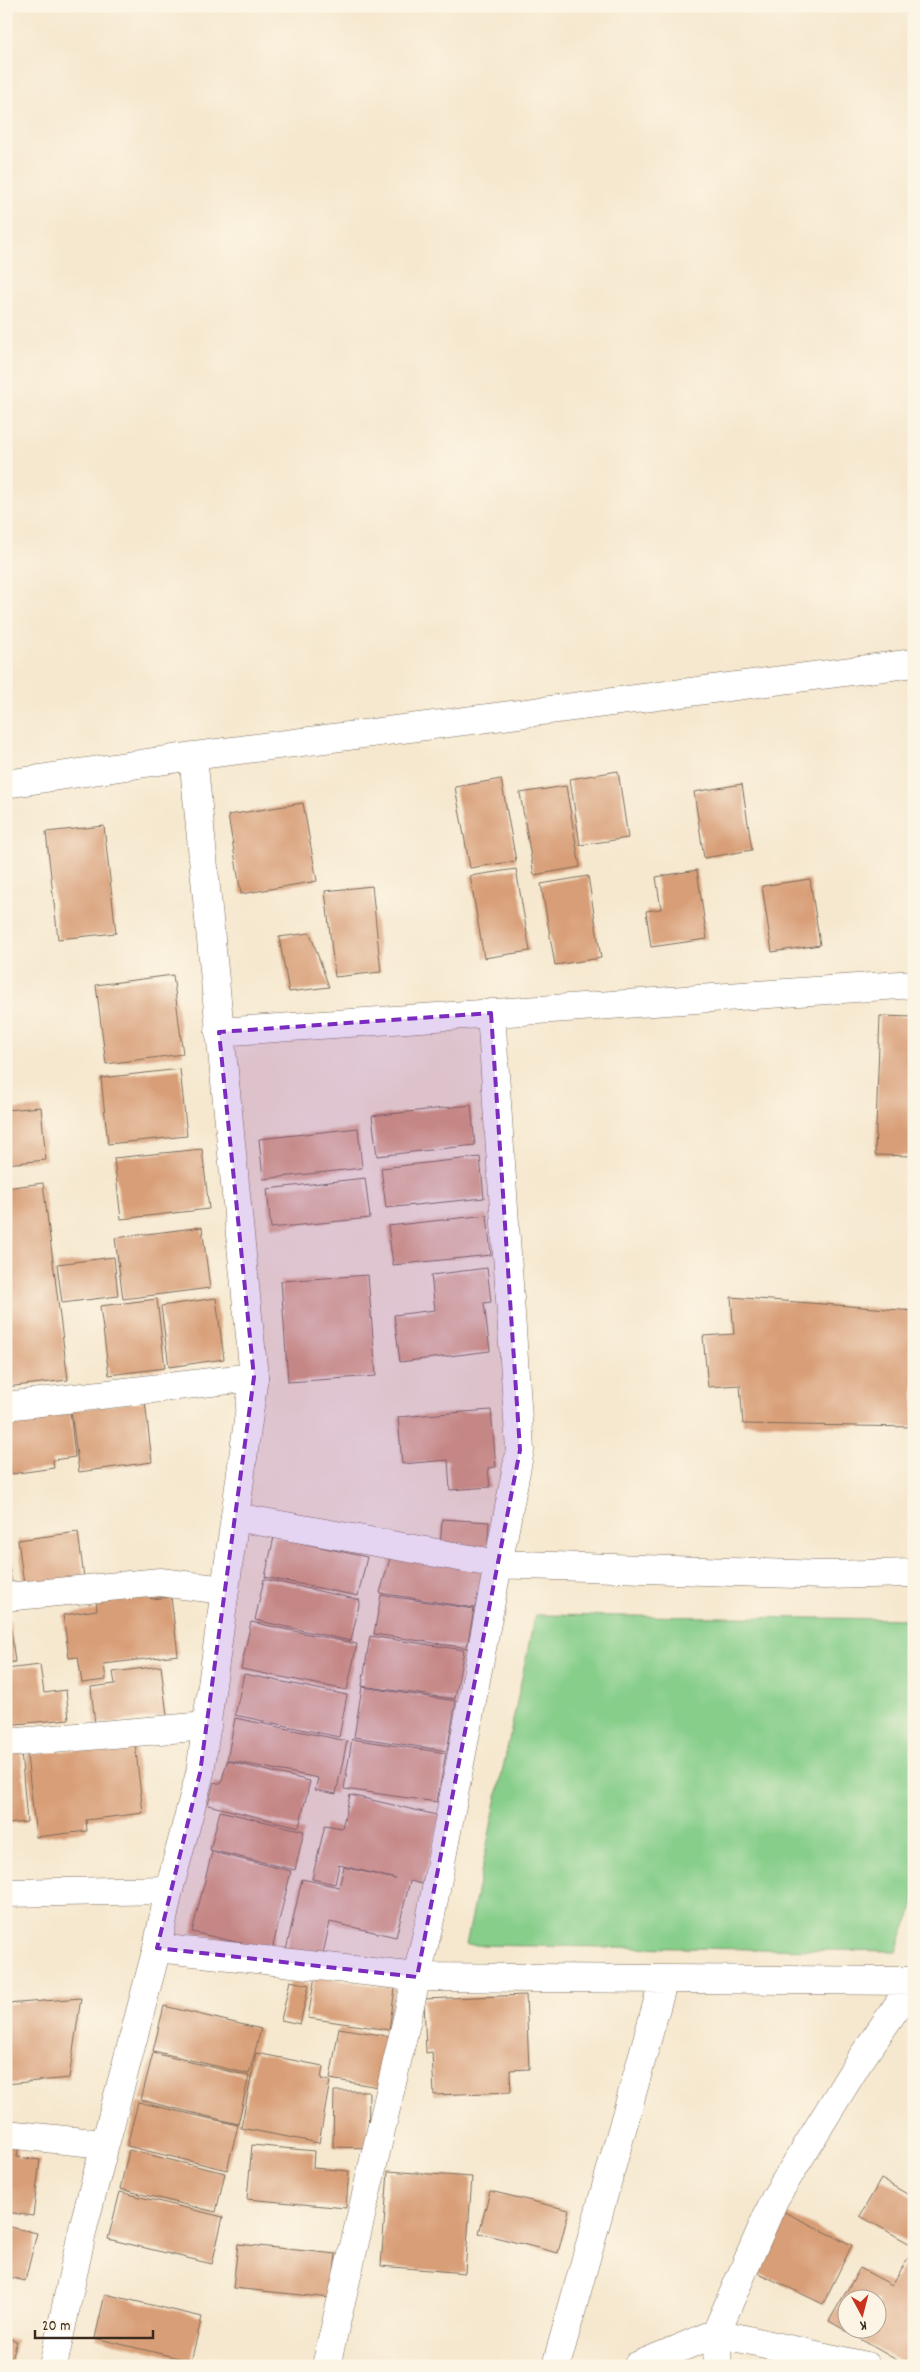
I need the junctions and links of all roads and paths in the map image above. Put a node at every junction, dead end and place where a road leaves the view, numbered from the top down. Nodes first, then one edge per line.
1 (914, 664) edge
2 (193, 756) junction
3 (6, 784) edge
4 (914, 984) edge
5 (491, 1013) junction
6 (218, 1032) junction
7 (254, 1377) junction
8 (6, 1406) edge
9 (235, 1517) junction
10 (498, 1564) junction
11 (914, 1573) edge
12 (224, 1590) junction
13 (6, 1597) edge
14 (207, 1726) junction
15 (6, 1743) edge
16 (169, 1890) junction
17 (6, 1893) edge
18 (158, 1948) junction
19 (417, 1977) junction
20 (664, 1979) junction
21 (914, 1982) edge
22 (6, 2134) edge
23 (104, 2144) junction
24 (716, 2333) junction
25 (52, 2366) edge
26 (326, 2366) edge
27 (556, 2366) edge
28 (638, 2366) edge
29 (718, 2366) edge
30 (866, 2366) edge

1 - 2 street
2 - 3 street
2 - 6 street
4 - 5 street
5 - 6 street
5 - 10 street
6 - 7 street
7 - 8 street
7 - 9 street
9 - 10 street
9 - 12 street
10 - 11 street
10 - 19 street
12 - 13 street
12 - 14 street
14 - 15 street
14 - 16 street
16 - 17 street
16 - 18 street
18 - 19 street
18 - 23 street
19 - 20 street
19 - 26 street
20 - 21 street
20 - 27 street
21 - 24 street
22 - 23 street
23 - 25 street
24 - 28 street
24 - 29 street
24 - 30 street

